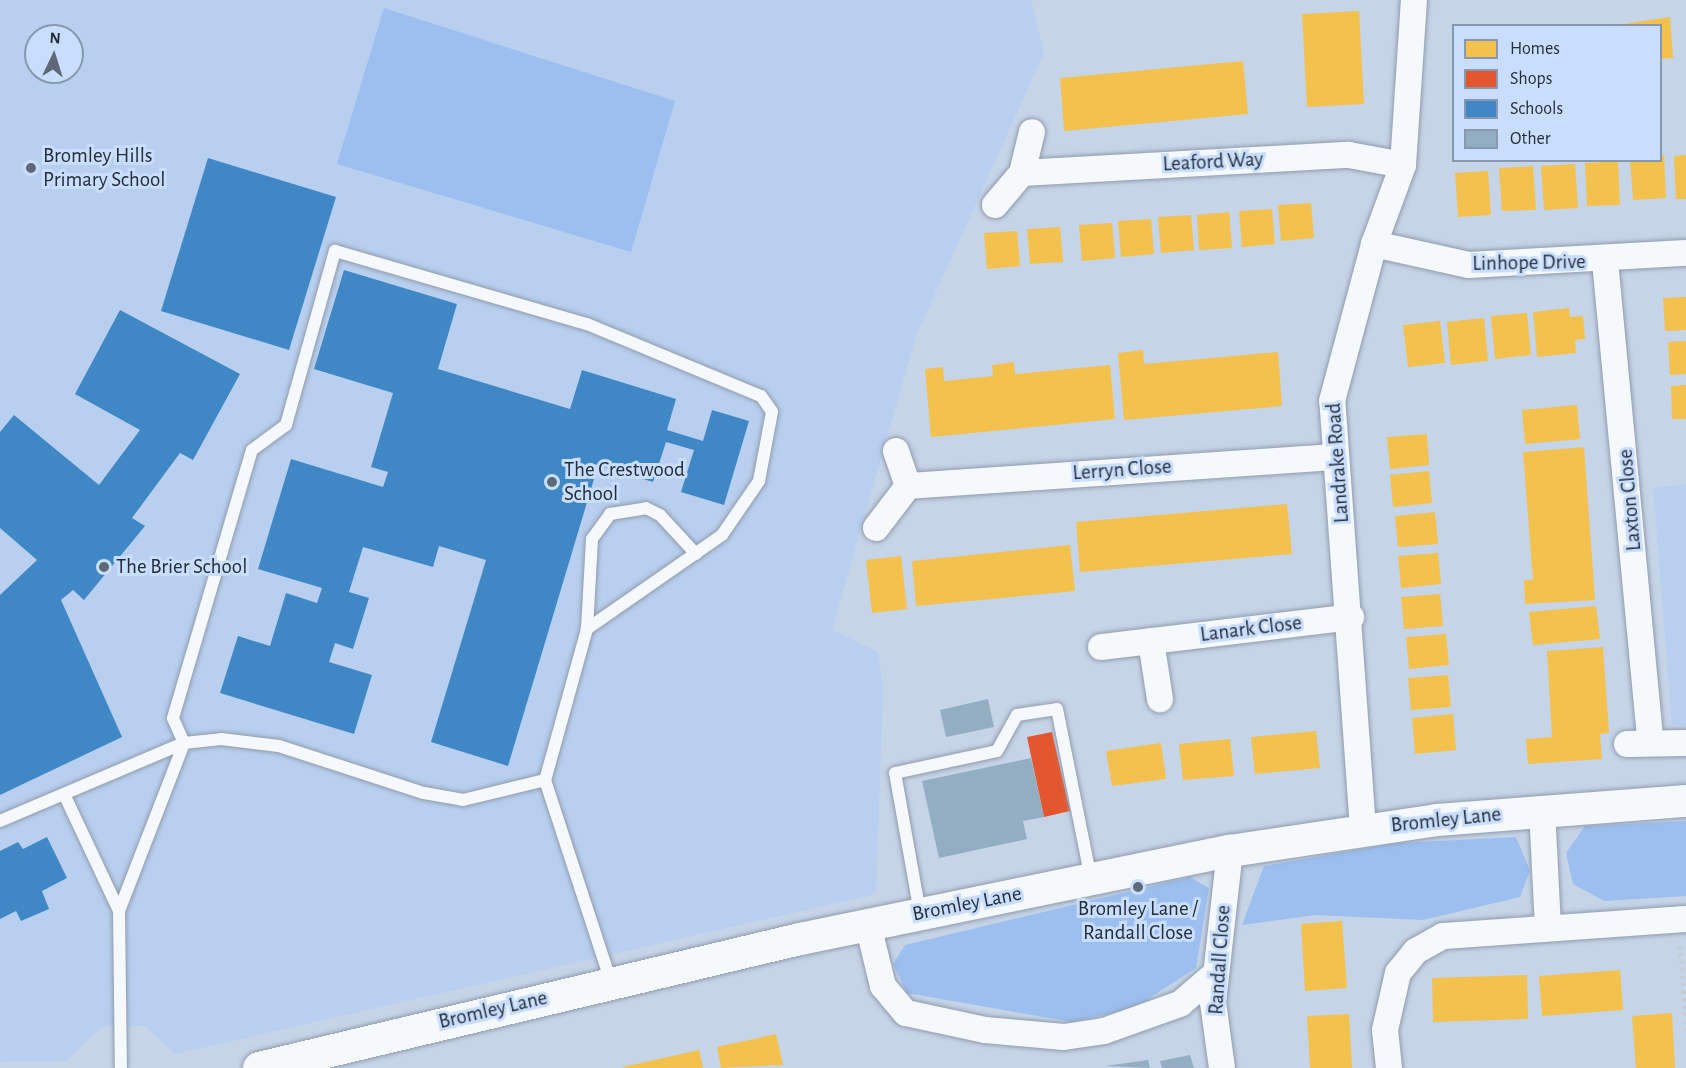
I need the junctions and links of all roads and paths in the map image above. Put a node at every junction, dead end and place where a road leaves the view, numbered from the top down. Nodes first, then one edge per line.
1 (1414, 0) edge
2 (1032, 132) dead end
3 (1403, 165) junction
4 (1022, 173) junction
5 (995, 205) dead end
6 (1374, 244) junction
7 (1686, 253) edge
8 (1605, 261) junction
9 (896, 451) dead end
10 (1336, 457) junction
11 (908, 486) junction
12 (876, 528) dead end
13 (696, 554) junction
14 (1351, 617) junction
15 (587, 629) junction
16 (1151, 641) junction
17 (1101, 647) dead end
18 (1160, 699) dead end
19 (184, 743) junction
20 (1686, 743) edge
21 (545, 780) junction
22 (64, 794) junction
23 (1686, 801) edge
24 (1542, 809) junction
25 (0, 821) edge
26 (1363, 829) junction
27 (1230, 851) junction
28 (1091, 879) junction
29 (119, 911) junction
30 (920, 913) junction
31 (1682, 919) edge
32 (868, 925) junction
33 (1548, 928) junction
34 (1215, 974) junction
35 (611, 982) junction
36 (1686, 1032) edge
37 (121, 1068) edge
38 (259, 1068) edge
39 (1222, 1068) edge
40 (1389, 1068) edge

1 - 3 street, Landrake Road
2 - 4 street
3 - 4 street, Leaford Way
3 - 6 street, Landrake Road
4 - 5 street
6 - 8 street, Linhope Drive
6 - 10 street, Landrake Road
7 - 8 street, Linhope Drive
8 - 20 street, Laxton Close
9 - 11 street
10 - 11 street, Lerryn Close
10 - 14 street, Landrake Road
11 - 12 street
13 - 15 lane
13 - 15 lane
13 - 19 lane
14 - 16 street, Lanark Close
14 - 26 street, Landrake Road
15 - 21 lane
16 - 17 street, Lanark Close
16 - 18 street
19 - 21 lane
19 - 22 lane
19 - 29 lane
21 - 35 lane
22 - 25 lane
22 - 29 lane
23 - 24 street, Bromley Lane
24 - 26 street, Bromley Lane
24 - 33 street
26 - 27 street, Bromley Lane
27 - 28 street, Bromley Lane
27 - 34 street, Randall Close
28 - 30 street, Bromley Lane
28 - 30 lane
29 - 37 lane
30 - 32 street, Bromley Lane
31 - 33 street
31 - 36 path
32 - 34 street
32 - 35 street, Bromley Lane
33 - 40 street
34 - 39 street, Randall Close
35 - 38 street, Bromley Lane

